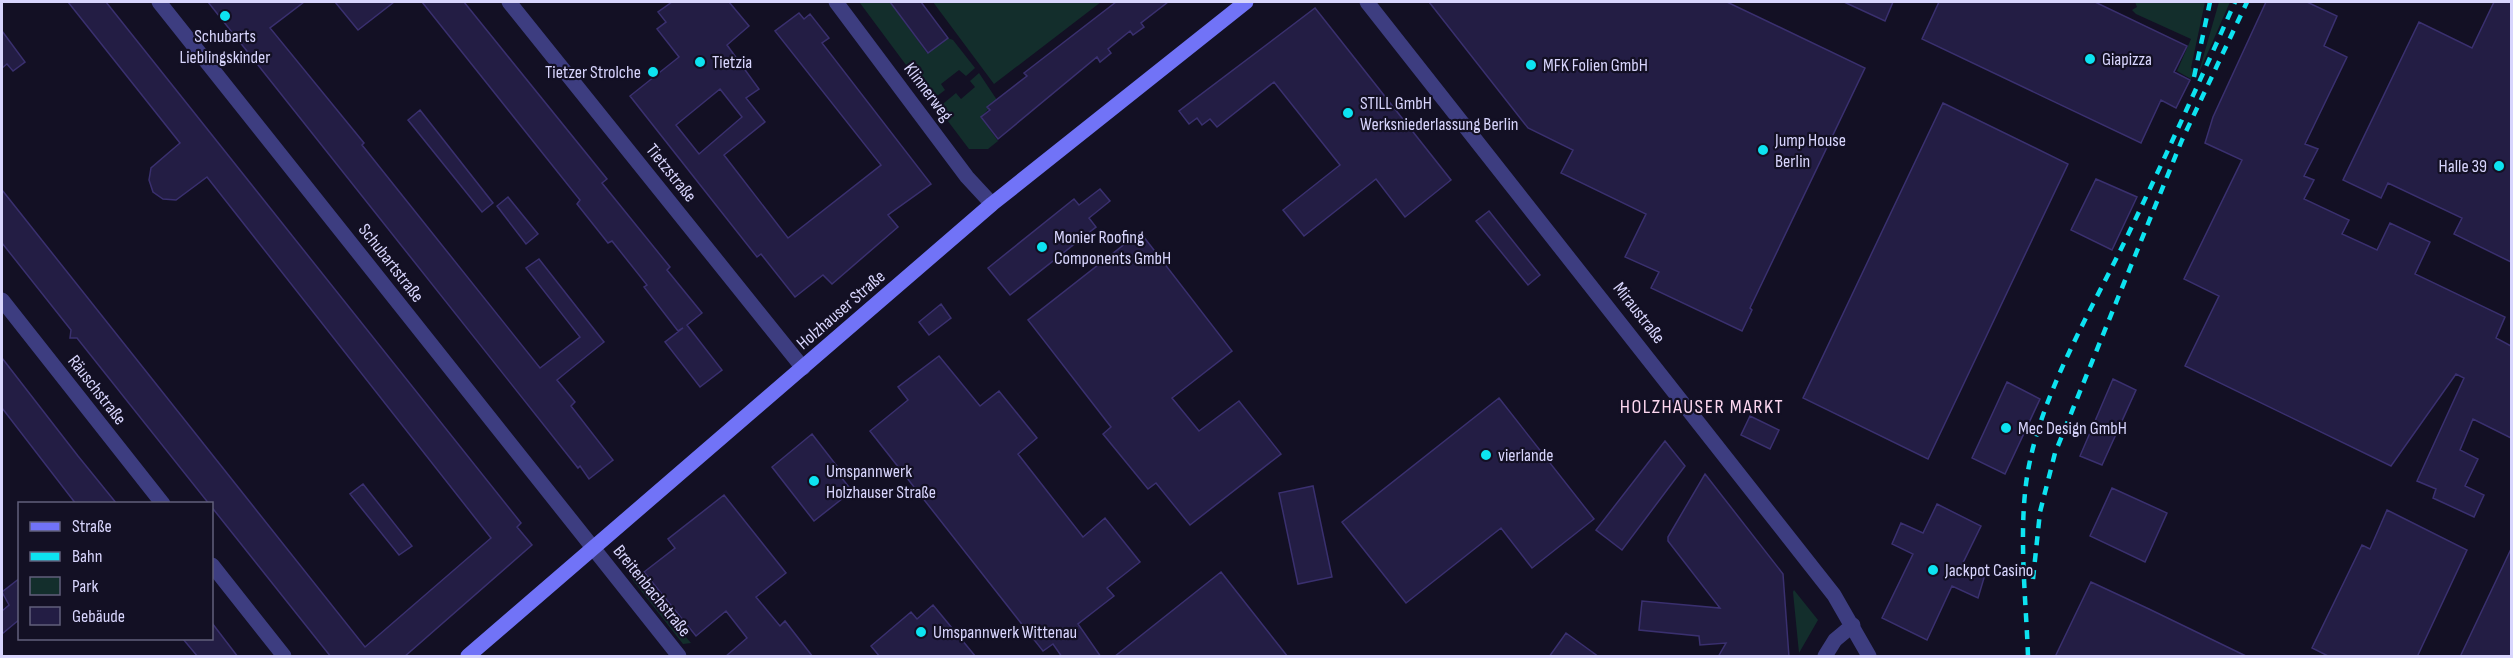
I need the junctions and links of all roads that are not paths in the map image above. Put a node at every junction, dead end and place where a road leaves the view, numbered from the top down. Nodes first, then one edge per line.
1 (159, 2) edge
2 (509, 2) edge
3 (836, 2) edge
4 (1246, 2) edge
5 (1367, 2) edge
6 (992, 204) junction
7 (2, 300) edge
8 (803, 368) junction
9 (161, 502) edge
10 (593, 549) junction
11 (213, 566) edge
12 (1853, 625) junction
13 (284, 657) edge
14 (468, 657) edge
15 (679, 657) edge
16 (1825, 657) edge
17 (1869, 657) edge

1 - 10 street, Schubartstraße
2 - 8 street, Tietzstraße
3 - 6 street, Klinnerweg
4 - 6 main road, Holzhauser Straße
5 - 12 street, Miraustraße
6 - 8 main road, Holzhauser Straße
7 - 9 street, Räuschstraße
8 - 10 main road, Holzhauser Straße
10 - 14 main road, Holzhauser Straße
10 - 15 street, Breitenbachstraße
11 - 13 street
12 - 16 street
12 - 17 street, Miraustraße

